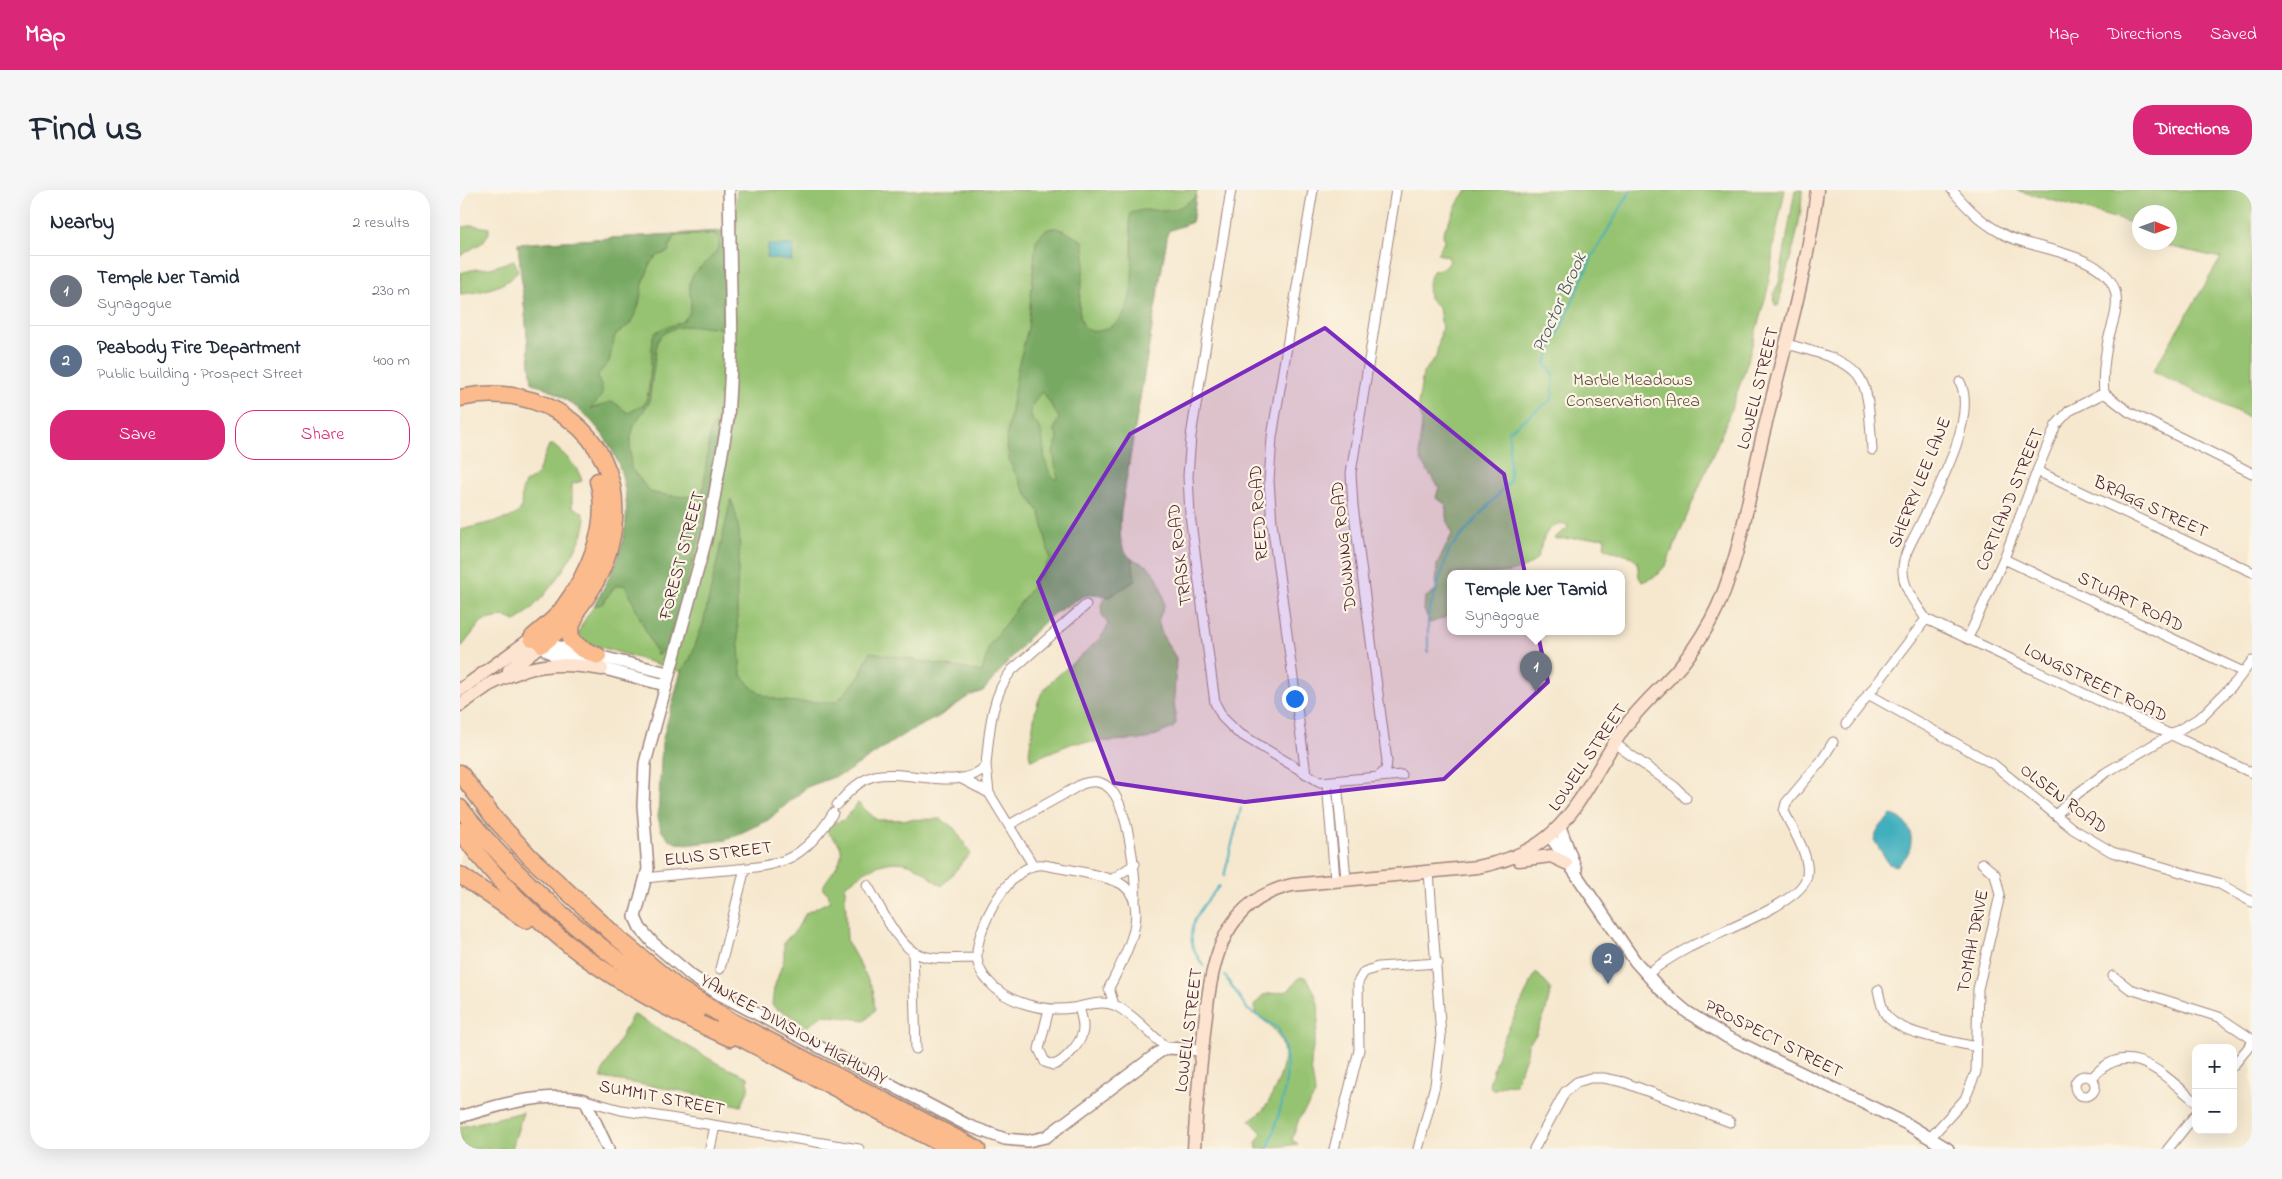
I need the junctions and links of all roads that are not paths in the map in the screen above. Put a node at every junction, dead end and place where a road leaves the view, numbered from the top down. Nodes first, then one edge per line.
1 (729, 190) edge
2 (1231, 190) edge
3 (1313, 190) edge
4 (1396, 190) edge
5 (1817, 190) edge
6 (1952, 190) edge
7 (1787, 344) junction
8 (1960, 382) dead end
9 (2104, 393) junction
10 (460, 398) edge
11 (460, 410) edge
12 (1872, 450) dead end
13 (2037, 471) junction
14 (2252, 473) edge
15 (2004, 560) junction
16 (2252, 572) edge
17 (582, 604) junction
18 (1086, 605) dead end
19 (1926, 619) junction
20 (1968, 638) junction
21 (537, 641) junction
22 (2252, 661) edge
23 (600, 662) junction
24 (2243, 672) junction
25 (666, 679) junction
26 (487, 686) junction
27 (460, 690) edge
28 (1868, 694) junction
29 (460, 704) edge
30 (1846, 724) dead end
31 (2170, 735) junction
32 (1833, 742) dead end
33 (1614, 743) junction
34 (986, 765) junction
35 (460, 773) edge
36 (2252, 773) edge
37 (1306, 774) junction
38 (1402, 775) dead end
39 (1378, 777) junction
40 (962, 779) junction
41 (1337, 782) junction
42 (1327, 783) junction
43 (989, 793) junction
44 (1686, 798) dead end
45 (460, 808) edge
46 (2056, 815) junction
47 (1009, 825) junction
48 (1560, 827) junction
49 (460, 831) edge
50 (1550, 836) junction
51 (1506, 861) junction
52 (1566, 863) junction
53 (1982, 863) dead end
54 (1135, 864) junction
55 (1033, 865) junction
56 (745, 868) junction
57 (1429, 872) junction
58 (1577, 874) junction
59 (460, 875) edge
60 (646, 878) junction
61 (1111, 880) junction
62 (1341, 880) junction
63 (867, 885) dead end
64 (2252, 902) edge
65 (1135, 910) junction
66 (637, 923) joint
67 (570, 947) junction
68 (913, 952) junction
69 (928, 957) junction
70 (977, 958) junction
71 (1438, 962) junction
72 (720, 969) dead end
73 (915, 975) junction
74 (1646, 975) junction
75 (2113, 976) dead end
76 (1109, 988) junction
77 (1878, 990) dead end
78 (1094, 1003) junction
79 (1114, 1005) junction
80 (1079, 1007) junction
81 (1049, 1009) junction
82 (2252, 1041) edge
83 (1976, 1047) junction
84 (916, 1048) dead end
85 (1167, 1048) junction
86 (1202, 1050) junction
87 (2237, 1061) edge
88 (784, 1062) junction
89 (2092, 1078) dead end
90 (2192, 1099) edge
91 (585, 1100) junction
92 (886, 1115) junction
93 (460, 1117) edge
94 (2192, 1119) edge
95 (1730, 1122) dead end
96 (715, 1126) junction
97 (1931, 1137) junction
98 (608, 1149) edge
99 (710, 1149) edge
100 (859, 1149) edge
101 (942, 1149) edge
102 (951, 1149) edge
103 (977, 1149) edge
104 (1194, 1149) edge
105 (1334, 1149) edge
106 (1418, 1149) edge
107 (1534, 1149) edge
108 (1948, 1149) edge
109 (2168, 1149) edge

1 - 25 street, FOREST STREET
2 - 37 street, TRASK ROAD
3 - 37 street, REED ROAD
4 - 39 street, DOWNING ROAD
5 - 7 main road, LOWELL STREET
6 - 9 street
7 - 12 street
7 - 33 main road, LOWELL STREET
8 - 19 street, SHERRY LEE LANE
9 - 13 street, CORTLAND STREET
9 - 14 street
10 - 17 highway
11 - 21 highway
13 - 15 street, CORTLAND STREET
13 - 16 street, BRAGG STREET
15 - 20 street, CORTLAND STREET
15 - 24 street, STUART ROAD
17 - 21 highway
17 - 23 highway
18 - 34 street
19 - 20 street, LONGSTREET ROAD
19 - 28 street
20 - 31 street, LONGSTREET ROAD
21 - 23 street
21 - 26 main road
21 - 27 main road
22 - 24 street
23 - 25 street
23 - 26 main road
24 - 31 street
25 - 60 street, FOREST STREET
26 - 29 main road
28 - 30 street
28 - 46 street, OLSEN ROAD
31 - 36 street, LONGSTREET ROAD
31 - 46 street
32 - 74 street
33 - 44 street
33 - 48 main road, LOWELL STREET
34 - 40 street
34 - 43 street
35 - 103 highway, YANKEE DIVISION HIGHWAY
37 - 42 street, TRASK ROAD
38 - 39 street, TRASK ROAD
39 - 41 street, TRASK ROAD
40 - 43 street
40 - 56 street, ELLIS STREET
41 - 42 street, TRASK ROAD
41 - 62 street
42 - 62 street
43 - 47 street
45 - 88 highway, YANKEE DIVISION HIGHWAY
46 - 64 street, OLSEN ROAD
47 - 54 street
47 - 55 street
48 - 50 main road, LOWELL STREET
48 - 58 street, PROSPECT STREET
49 - 67 highway
50 - 51 main road, LOWELL STREET
50 - 52 street, PROSPECT STREET
51 - 52 main road
51 - 57 main road, LOWELL STREET
52 - 58 street, PROSPECT STREET
53 - 83 street, TOMAH DRIVE
54 - 61 street
54 - 65 street
55 - 61 street
55 - 70 street
56 - 60 street, ELLIS STREET
56 - 72 street
57 - 62 main road, LOWELL STREET
57 - 71 street
58 - 74 street, PROSPECT STREET
59 - 67 highway
60 - 66 street, FOREST STREET
61 - 65 street
62 - 86 main road, LOWELL STREET
63 - 68 street
65 - 76 street
66 - 85 street, YANKEE DIVISION HIGHWAY
67 - 88 highway
68 - 69 street
68 - 73 street
69 - 70 street
69 - 73 street
70 - 81 street
71 - 105 street
71 - 106 street
73 - 84 street
74 - 97 street, PROSPECT STREET
75 - 82 street
76 - 78 street
76 - 79 street
77 - 83 street
78 - 79 street
78 - 80 street
79 - 85 street
80 - 81 street
80 - 81 street
82 - 87 street
83 - 97 street, TOMAH DRIVE
85 - 86 street
86 - 104 main road, LOWELL STREET
88 - 92 highway, YANKEE DIVISION HIGHWAY
89 - 90 street
91 - 93 street, SUMMIT STREET
91 - 96 street, SUMMIT STREET
91 - 98 street
92 - 101 highway
92 - 102 highway, YANKEE DIVISION HIGHWAY
94 - 109 street
95 - 107 street
96 - 99 street
96 - 100 street, SUMMIT STREET
97 - 108 street, PROSPECT STREET

